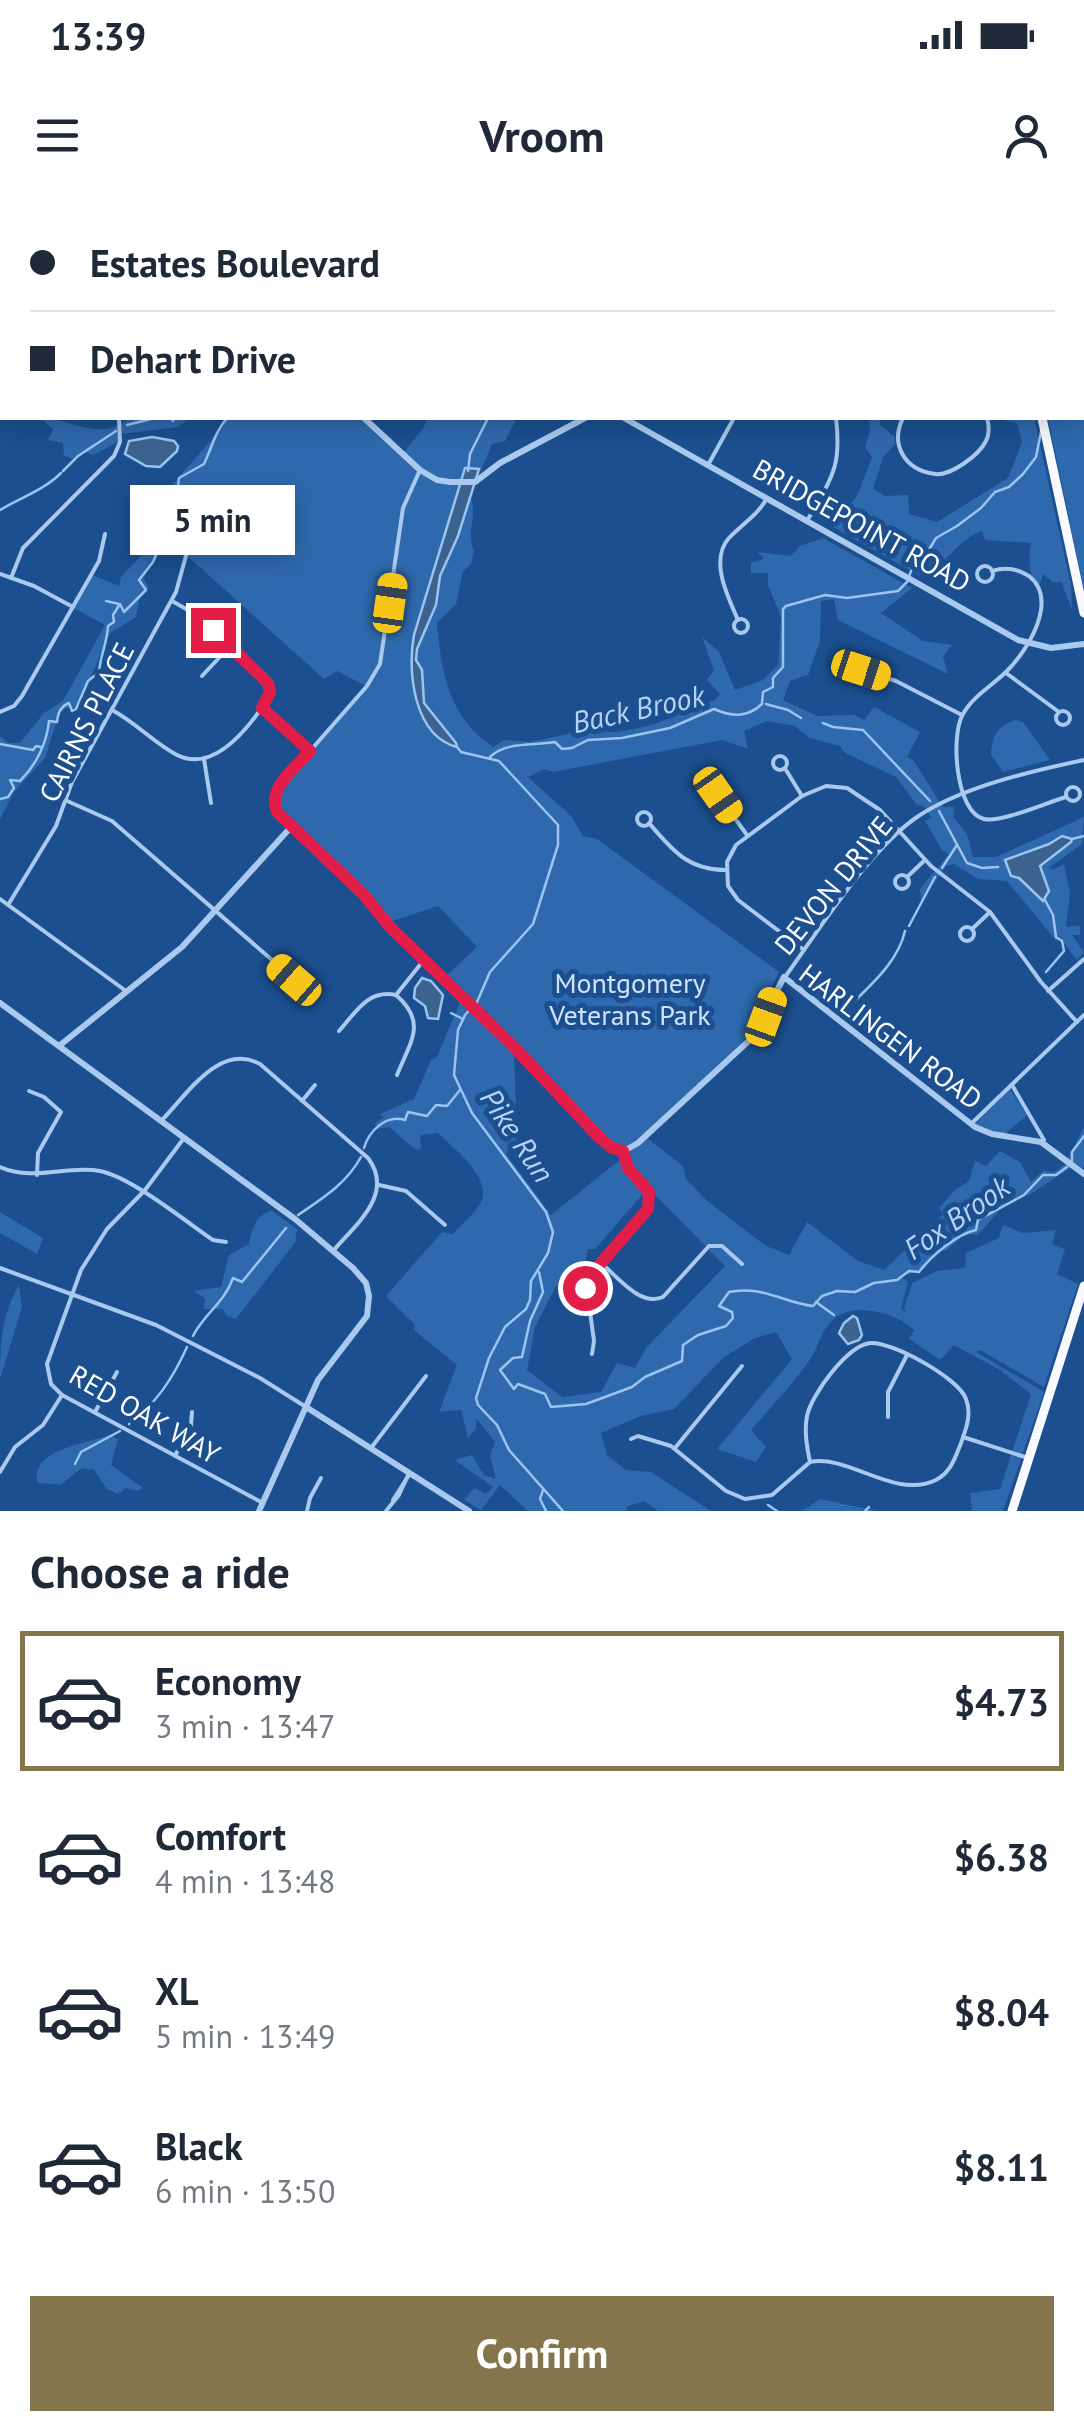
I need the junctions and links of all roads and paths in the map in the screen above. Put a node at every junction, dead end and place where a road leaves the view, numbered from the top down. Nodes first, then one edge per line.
1 (661, 200) edge
2 (684, 200) edge
3 (120, 420) edge
4 (366, 420) edge
5 (581, 420) edge
6 (628, 420) edge
7 (733, 420) edge
8 (836, 420) edge
9 (902, 420) edge
10 (987, 420) edge
11 (1042, 422) edge
12 (708, 465) junction
13 (420, 470) junction
14 (767, 498) junction
15 (807, 521) junction
16 (106, 534) dead end
17 (187, 552) dead end
18 (992, 571) dead end
19 (0, 574) edge
20 (11, 578) junction
21 (172, 600) junction
22 (73, 608) junction
23 (1084, 614) edge
24 (738, 620) dead end
25 (1026, 644) junction
26 (1084, 644) edge
27 (230, 646) junction
28 (861, 670) dead end
29 (1006, 673) junction
30 (202, 676) dead end
31 (262, 708) junction
32 (112, 710) junction
33 (0, 712) edge
34 (1059, 712) dead end
35 (962, 715) junction
36 (310, 751) junction
37 (204, 759) junction
38 (1084, 760) edge
39 (785, 768) dead end
40 (966, 794) junction
41 (718, 795) dead end
42 (802, 796) junction
43 (1066, 796) dead end
44 (65, 800) junction
45 (210, 803) dead end
46 (649, 823) dead end
47 (292, 827) junction
48 (899, 831) junction
49 (747, 835) junction
50 (925, 860) junction
51 (726, 870) junction
52 (908, 877) dead end
53 (0, 898) edge
54 (8, 905) junction
55 (215, 911) junction
56 (990, 912) junction
57 (972, 929) dead end
58 (804, 950) junction
59 (1084, 960) edge
60 (423, 961) junction
61 (784, 978) junction
62 (294, 980) dead end
63 (1048, 991) junction
64 (126, 992) junction
65 (396, 995) junction
66 (0, 1003) edge
67 (1084, 1015) edge
68 (1078, 1022) junction
69 (339, 1031) dead end
70 (59, 1046) junction
71 (397, 1076) dead end
72 (1012, 1085) junction
73 (316, 1086) dead end
74 (30, 1091) dead end
75 (302, 1101) junction
76 (161, 1121) junction
77 (972, 1124) junction
78 (184, 1138) junction
79 (1045, 1145) junction
80 (623, 1151) junction
81 (0, 1168) edge
82 (37, 1174) junction
83 (1084, 1174) edge
84 (378, 1185) junction
85 (142, 1193) junction
86 (445, 1225) dead end
87 (226, 1242) dead end
88 (334, 1251) junction
89 (601, 1263) junction
90 (742, 1264) dead end
91 (0, 1268) edge
92 (1084, 1286) edge
93 (71, 1296) junction
94 (592, 1354) dead end
95 (907, 1356) junction
96 (742, 1366) dead end
97 (116, 1372) dead end
98 (426, 1376) dead end
99 (62, 1395) junction
100 (306, 1407) junction
101 (95, 1412) junction
102 (192, 1412) dead end
103 (888, 1417) dead end
104 (963, 1437) junction
105 (631, 1439) dead end
106 (674, 1448) junction
107 (371, 1449) junction
108 (174, 1456) junction
109 (1028, 1458) junction
110 (810, 1462) junction
111 (0, 1472) edge
112 (409, 1474) junction
113 (322, 1478) dead end
114 (261, 1507) edge
115 (308, 1511) edge
116 (386, 1511) edge
117 (469, 1511) edge
118 (1012, 1511) edge

1 - 2 street
3 - 20 street
4 - 13 street
5 - 13 street
6 - 12 street, BRIDGEPOINT ROAD
7 - 12 street
8 - 15 street
9 - 10 street
11 - 23 highway
12 - 14 street, BRIDGEPOINT ROAD
13 - 36 street
14 - 15 street, BRIDGEPOINT ROAD
14 - 24 street
15 - 25 street, BRIDGEPOINT ROAD
16 - 22 street
17 - 21 street, CAIRNS PLACE
18 - 25 street
19 - 20 street
20 - 22 street
21 - 27 street
21 - 32 street, CAIRNS PLACE
22 - 33 street
25 - 26 street, BRIDGEPOINT ROAD
25 - 29 street
27 - 30 street
27 - 31 street
28 - 35 street
29 - 34 street
29 - 35 street
31 - 36 street
31 - 37 street
32 - 37 street
32 - 44 street, CAIRNS PLACE
35 - 40 street
36 - 47 street
37 - 45 street
38 - 40 street, DEVON DRIVE
39 - 42 street
40 - 43 street
40 - 48 street, DEVON DRIVE
41 - 49 street
42 - 48 street
42 - 49 street
44 - 54 street, CAIRNS PLACE
44 - 55 street
46 - 51 street
47 - 55 street
47 - 60 street
48 - 50 street
48 - 58 street, DEVON DRIVE
49 - 51 street
50 - 52 street
50 - 56 street
51 - 58 street
53 - 54 street
54 - 64 street
55 - 62 street
55 - 64 street
56 - 57 street
56 - 63 street
58 - 61 street, DEVON DRIVE
59 - 63 street
60 - 65 street
60 - 80 street
61 - 77 street, HARLINGEN ROAD
61 - 80 street, HARLINGEN ROAD
63 - 68 street
64 - 70 street
65 - 69 street
65 - 71 street
66 - 70 street
67 - 68 street
68 - 72 street
70 - 76 street
72 - 77 street
72 - 79 street
73 - 75 street
74 - 82 street
75 - 76 street
75 - 84 street
76 - 78 street
77 - 79 street, HARLINGEN ROAD
78 - 85 street, RED OAK WAY
78 - 88 street
79 - 83 street, HARLINGEN ROAD
80 - 89 street
81 - 82 street
82 - 85 street
84 - 86 street
84 - 88 street
85 - 87 street
85 - 93 street, RED OAK WAY
88 - 100 street
89 - 90 street
89 - 94 street
91 - 93 street
92 - 109 highway
93 - 99 street, RED OAK WAY
93 - 100 street
95 - 103 street
95 - 104 street
95 - 110 street
96 - 106 street
97 - 101 street
98 - 107 street
99 - 101 street, RED OAK WAY
99 - 111 street
100 - 107 street
100 - 114 street
101 - 108 street, RED OAK WAY
102 - 108 street
104 - 109 street
104 - 110 street
105 - 106 street
106 - 110 street
107 - 112 street
108 - 114 street, RED OAK WAY
109 - 118 highway
112 - 116 street
112 - 117 street
113 - 115 street

